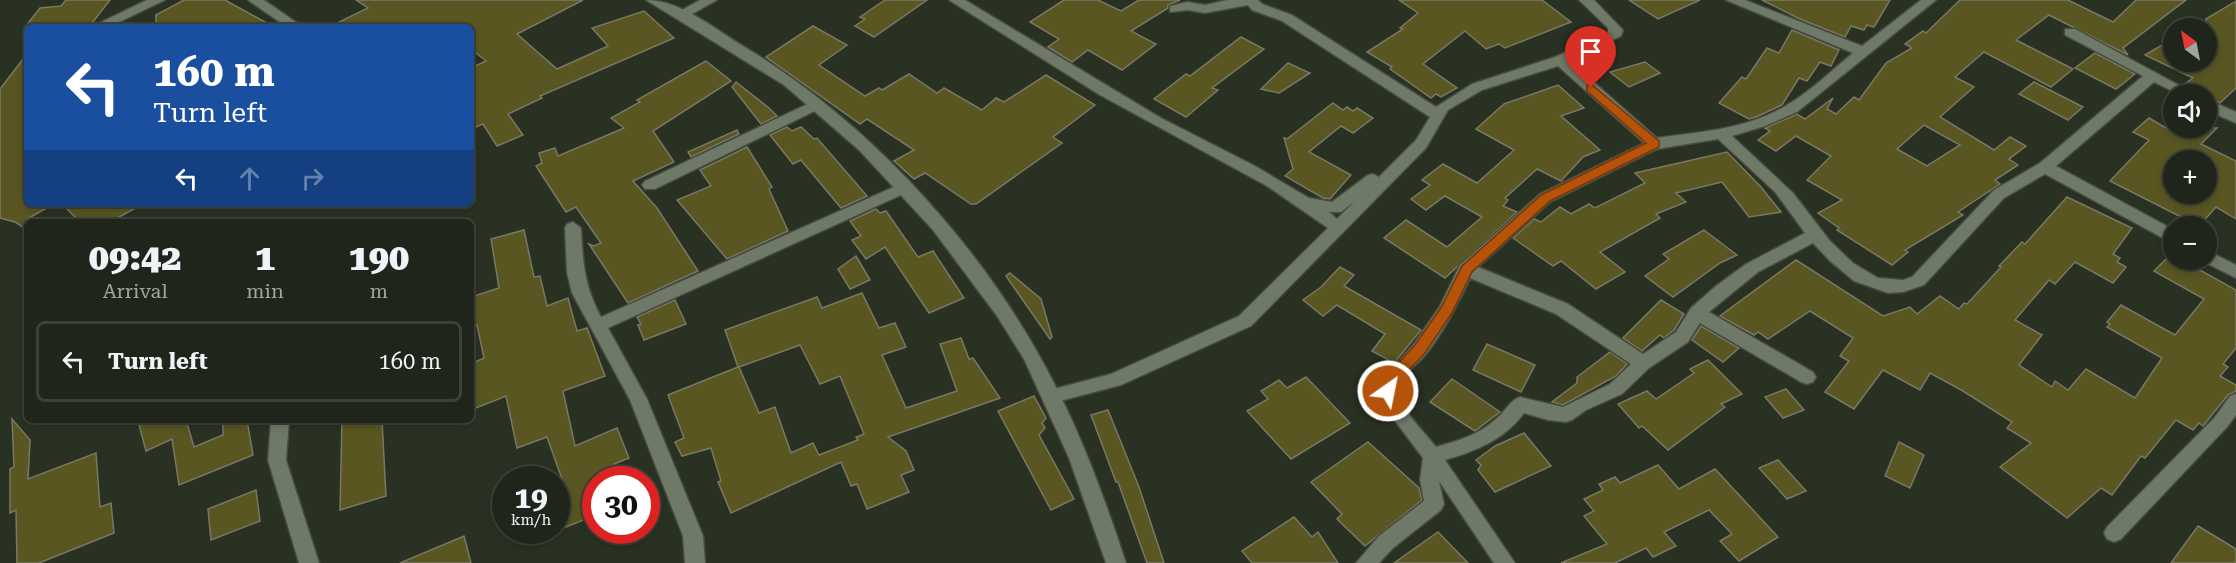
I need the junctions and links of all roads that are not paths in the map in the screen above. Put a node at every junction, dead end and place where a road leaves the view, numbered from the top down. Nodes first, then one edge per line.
1 (158, 0) edge
2 (255, 0) edge
3 (653, 0) edge
4 (710, 0) edge
5 (957, 0) edge
6 (1586, 0) edge
7 (1733, 0) edge
8 (1929, 0) edge
9 (1175, 9) dead end
10 (680, 15) junction
11 (105, 24) edge
12 (291, 24) edge
13 (2070, 32) dead end
14 (1863, 52) junction
15 (1560, 60) junction
16 (2151, 77) junction
17 (2166, 84) edge
18 (816, 105) junction
19 (2217, 109) edge
20 (1438, 115) junction
21 (2236, 118) edge
22 (1721, 134) junction
23 (1421, 144) junction
24 (1654, 144) junction
25 (2045, 167) junction
26 (650, 185) dead end
27 (905, 187) junction
28 (1309, 203) junction
29 (1337, 227) junction
30 (573, 228) dead end
31 (2163, 232) edge
32 (1815, 235) junction
33 (2217, 262) edge
34 (1466, 269) junction
35 (2236, 272) edge
36 (1697, 313) junction
37 (597, 326) junction
38 (1643, 363) junction
39 (1807, 377) dead end
40 (1052, 396) junction
41 (2236, 401) edge
42 (280, 423) edge
43 (1432, 456) junction
44 (2114, 533) dead end
45 (309, 563) edge
46 (695, 563) edge
47 (1116, 563) edge
48 (1366, 563) edge
49 (1505, 563) edge

1 - 11 street
2 - 12 street
3 - 10 street
4 - 10 street
5 - 28 street
6 - 15 street
7 - 14 street
8 - 14 street
9 - 20 street
10 - 18 street
13 - 16 street
14 - 22 street
15 - 20 street
15 - 24 street
16 - 17 street
16 - 25 street
18 - 26 street
18 - 27 street
19 - 21 street
20 - 23 street
22 - 24 street
22 - 32 street
23 - 28 street
23 - 29 street
24 - 34 street
25 - 31 street
25 - 32 street
27 - 37 street
27 - 40 street
28 - 29 street
29 - 40 street
30 - 37 street
32 - 36 street
33 - 35 street
34 - 38 street
34 - 43 street
36 - 38 street
36 - 39 street
37 - 46 street
38 - 43 street
40 - 47 street
41 - 44 street
42 - 45 street
43 - 48 street
43 - 49 street

